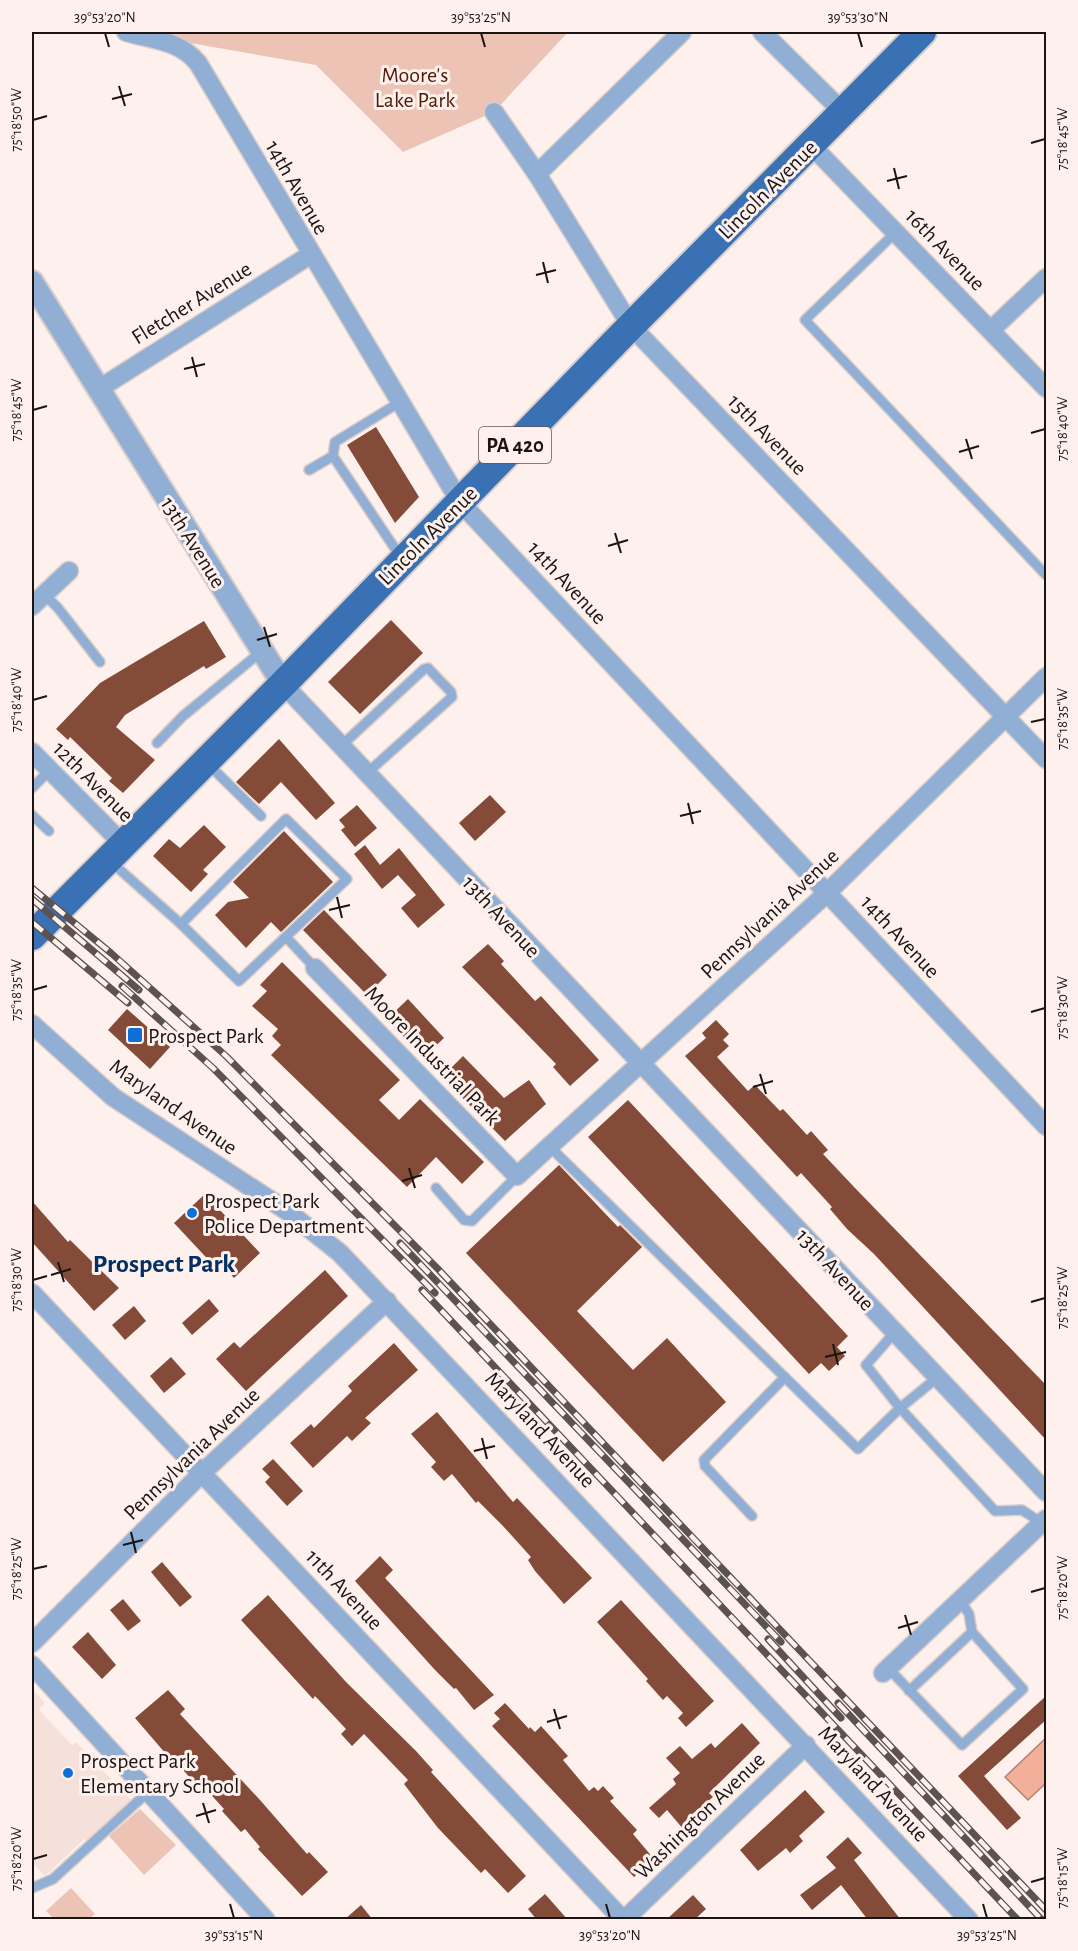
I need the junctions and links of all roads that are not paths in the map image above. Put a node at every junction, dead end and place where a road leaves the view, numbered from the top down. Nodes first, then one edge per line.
1 (126, 32) edge
2 (681, 32) edge
3 (762, 32) edge
4 (922, 32) edge
5 (842, 111) junction
6 (494, 112) dead end
7 (812, 145) junction
8 (537, 174) junction
9 (896, 232) junction
10 (310, 255) junction
11 (1047, 278) edge
12 (32, 282) edge
13 (632, 326) junction
14 (991, 330) junction
15 (1047, 388) edge
16 (97, 390) junction
17 (400, 402) junction
18 (333, 456) junction
19 (309, 470) dead end
20 (460, 502) junction
21 (402, 560) junction
22 (69, 571) dead end
23 (1047, 575) edge
24 (37, 596) edge
25 (262, 651) junction
26 (100, 662) dead end
27 (1047, 677) edge
28 (283, 684) junction
29 (1006, 715) junction
30 (157, 743) dead end
31 (341, 746) junction
32 (32, 752) edge
33 (1047, 759) edge
34 (205, 762) junction
35 (50, 770) junction
36 (367, 773) junction
37 (32, 788) edge
38 (32, 815) edge
39 (261, 816) dead end
40 (49, 831) dead end
41 (115, 851) junction
42 (827, 893) junction
43 (181, 924) junction
44 (32, 936) edge
45 (286, 937) junction
46 (315, 968) joint
47 (32, 1024) edge
48 (642, 1064) junction
49 (1047, 1126) edge
50 (550, 1147) junction
51 (517, 1176) junction
52 (436, 1188) dead end
53 (32, 1293) edge
54 (387, 1301) junction
55 (895, 1332) junction
56 (785, 1377) junction
57 (938, 1377) junction
58 (900, 1408) junction
59 (202, 1473) junction
60 (1047, 1492) edge
61 (752, 1516) dead end
62 (1044, 1521) edge
63 (960, 1600) junction
64 (972, 1632) junction
65 (32, 1643) edge
66 (32, 1665) edge
67 (885, 1670) joint
68 (909, 1691) junction
69 (806, 1744) junction
70 (148, 1792) junction
71 (32, 1888) edge
72 (266, 1920) edge
73 (624, 1920) edge
74 (969, 1920) edge

1 - 10 street, 14th Avenue
2 - 8 street
3 - 5 street
4 - 5 main road, Lincoln Avenue / PA 420
5 - 7 main road, Lincoln Avenue / PA 420
6 - 8 street, 15th Avenue
7 - 9 street, 16th Avenue
7 - 13 main road, Lincoln Avenue / PA 420
8 - 13 street, 15th Avenue
9 - 14 street, 16th Avenue
9 - 23 lane
10 - 16 street, Fletcher Avenue
10 - 17 street, 14th Avenue
11 - 14 street
12 - 16 street, 13th Avenue
13 - 20 main road, Lincoln Avenue / PA 420
13 - 29 street, 15th Avenue
14 - 15 street, 16th Avenue
16 - 25 street, 13th Avenue
17 - 18 lane
17 - 20 street, 14th Avenue
18 - 19 lane
18 - 21 lane
20 - 21 main road, Lincoln Avenue / PA 420
20 - 42 street, 14th Avenue
21 - 28 main road, Lincoln Avenue / PA 420
22 - 24 street
24 - 26 lane
25 - 28 street, 13th Avenue
25 - 30 lane
27 - 29 street, Pennsylvania Avenue
28 - 31 street, 13th Avenue
28 - 34 main road, Lincoln Avenue / PA 420
29 - 33 street, 15th Avenue
29 - 42 street, Pennsylvania Avenue
31 - 36 street, 13th Avenue
31 - 36 lane
32 - 35 street, 12th Avenue
34 - 39 lane
34 - 41 main road, Lincoln Avenue / PA 420
35 - 37 lane
35 - 41 street, 12th Avenue
36 - 48 street, 13th Avenue
38 - 40 lane
41 - 43 lane
41 - 44 main road, Lincoln Avenue / PA 420
42 - 48 street, Pennsylvania Avenue
42 - 49 street, 14th Avenue
43 - 45 lane
43 - 45 lane
45 - 46 lane
46 - 51 street, Moore Industrial Park
47 - 54 street, Maryland Avenue
48 - 50 street, Pennsylvania Avenue
48 - 55 street, 13th Avenue
50 - 51 street, Pennsylvania Avenue
50 - 56 lane
51 - 52 lane
53 - 59 street, 11th Avenue
54 - 59 street, Pennsylvania Avenue
54 - 69 street, Maryland Avenue
55 - 57 street, 13th Avenue
55 - 58 lane
56 - 58 lane
56 - 61 lane
57 - 58 lane
57 - 60 street, 13th Avenue
58 - 62 lane
59 - 65 street, Pennsylvania Avenue
59 - 73 street, 11th Avenue
62 - 63 street
63 - 64 lane
63 - 67 street
64 - 68 lane
64 - 68 lane
66 - 70 street
67 - 68 lane
69 - 73 street, Washington Avenue
69 - 74 street, Maryland Avenue
70 - 71 lane
70 - 72 street

